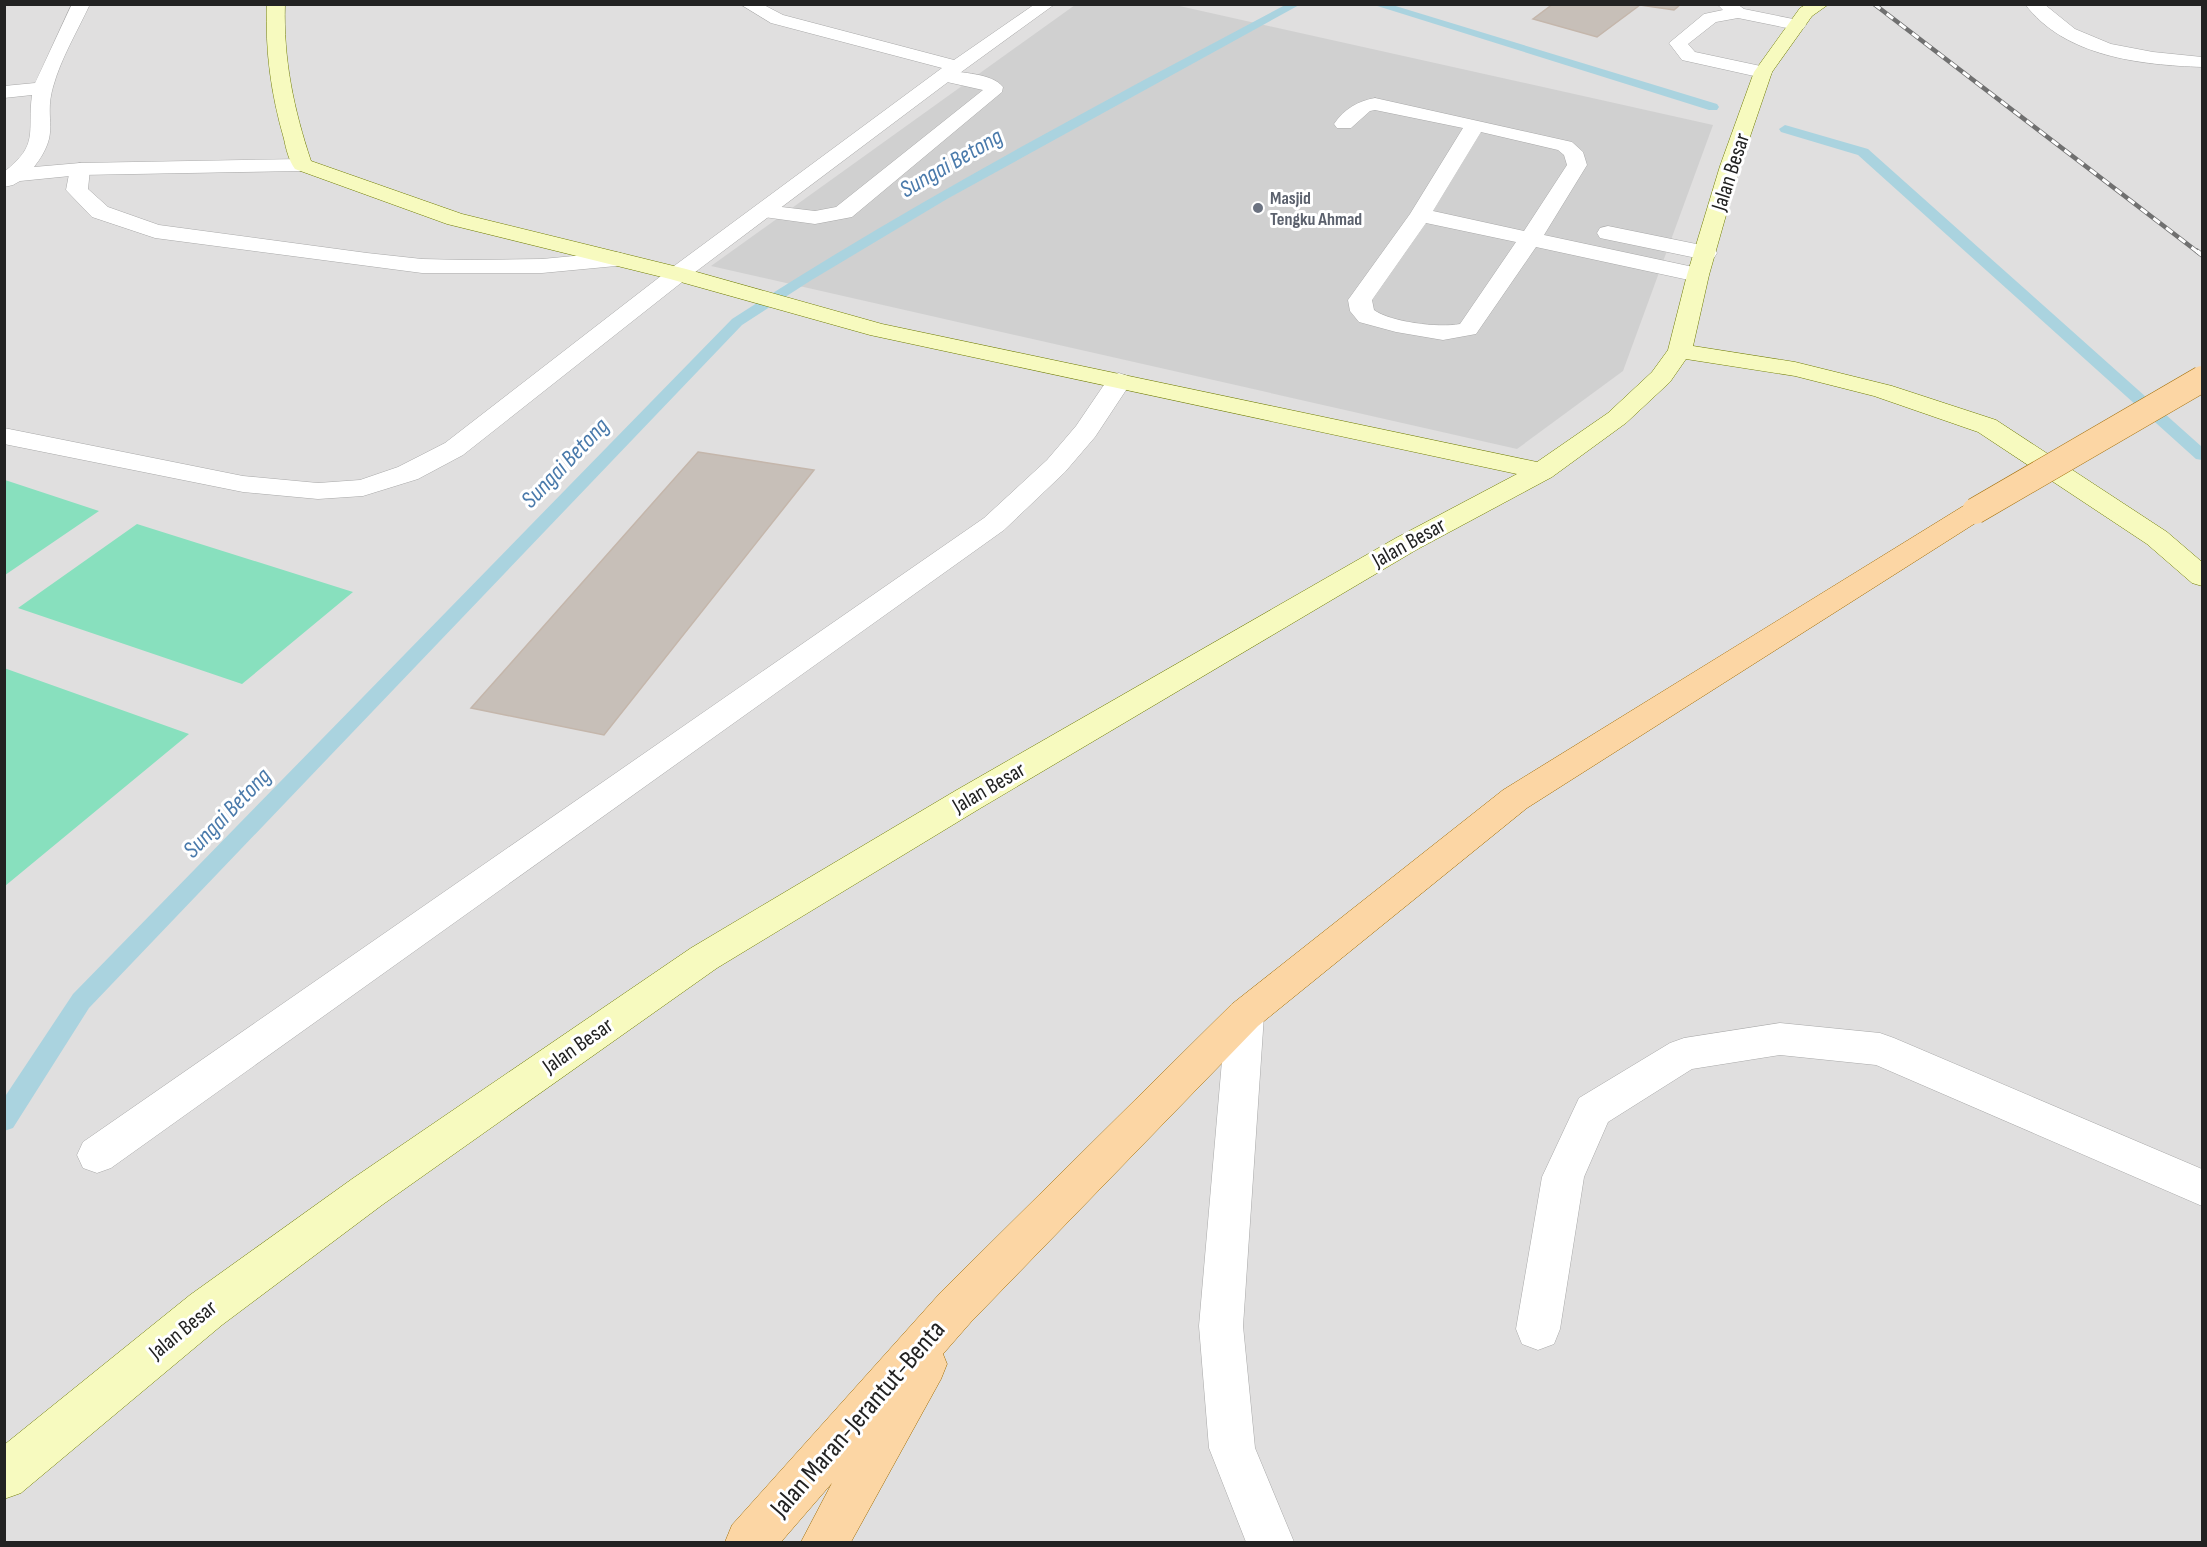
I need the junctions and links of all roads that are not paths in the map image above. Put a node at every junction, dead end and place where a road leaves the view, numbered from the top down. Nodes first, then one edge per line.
1 (81, 4) edge
2 (276, 4) edge
3 (748, 4) edge
4 (1047, 4) edge
5 (2033, 4) edge
6 (1731, 9) edge
7 (1809, 15) edge
8 (2202, 62) edge
9 (951, 71) junction
10 (1763, 72) junction
11 (43, 88) junction
12 (4, 92) edge
13 (1344, 124) dead end
14 (1475, 125) junction
15 (302, 165) junction
16 (80, 169) junction
17 (9, 178) edge
18 (1425, 207) junction
19 (765, 211) junction
20 (1543, 220) junction
21 (1567, 225) dead end
22 (1590, 230) dead end
23 (1530, 240) junction
24 (616, 259) junction
25 (1702, 264) junction
26 (678, 274) junction
27 (1680, 351) junction
28 (2202, 379) edge
29 (1119, 381) junction
30 (4, 436) edge
31 (1542, 471) junction
32 (2202, 578) edge
33 (1245, 1015) junction
34 (98, 1155) dead end
35 (2202, 1188) edge
36 (956, 1307) junction
37 (1538, 1329) dead end
38 (4, 1476) edge
39 (749, 1542) edge
40 (825, 1542) edge
41 (1270, 1542) edge

1 - 11 street
2 - 15 street
3 - 9 street
4 - 9 street
5 - 8 street
6 - 7 street
6 - 10 street
7 - 10 street, Jalan Besar
9 - 19 street
9 - 19 street
10 - 25 street, Jalan Besar
11 - 12 street
11 - 17 street
13 - 14 street
14 - 18 street
14 - 20 street
15 - 16 street
15 - 24 street
16 - 17 street
16 - 24 street
18 - 20 street
18 - 23 street
18 - 23 street
19 - 26 street
20 - 21 street
20 - 23 street
22 - 25 street
23 - 25 street
24 - 26 street
25 - 27 street, Jalan Besar
26 - 29 street
26 - 30 street
27 - 31 street, Jalan Besar
27 - 32 street
28 - 33 main road, bridge
29 - 31 street
29 - 34 street
31 - 38 street, Jalan Besar
33 - 36 main road
33 - 41 street
35 - 37 street
36 - 39 main road, Jalan Maran-Jerantut-Benta
36 - 40 main road, Jalan Maran-Jerantut-Benta

